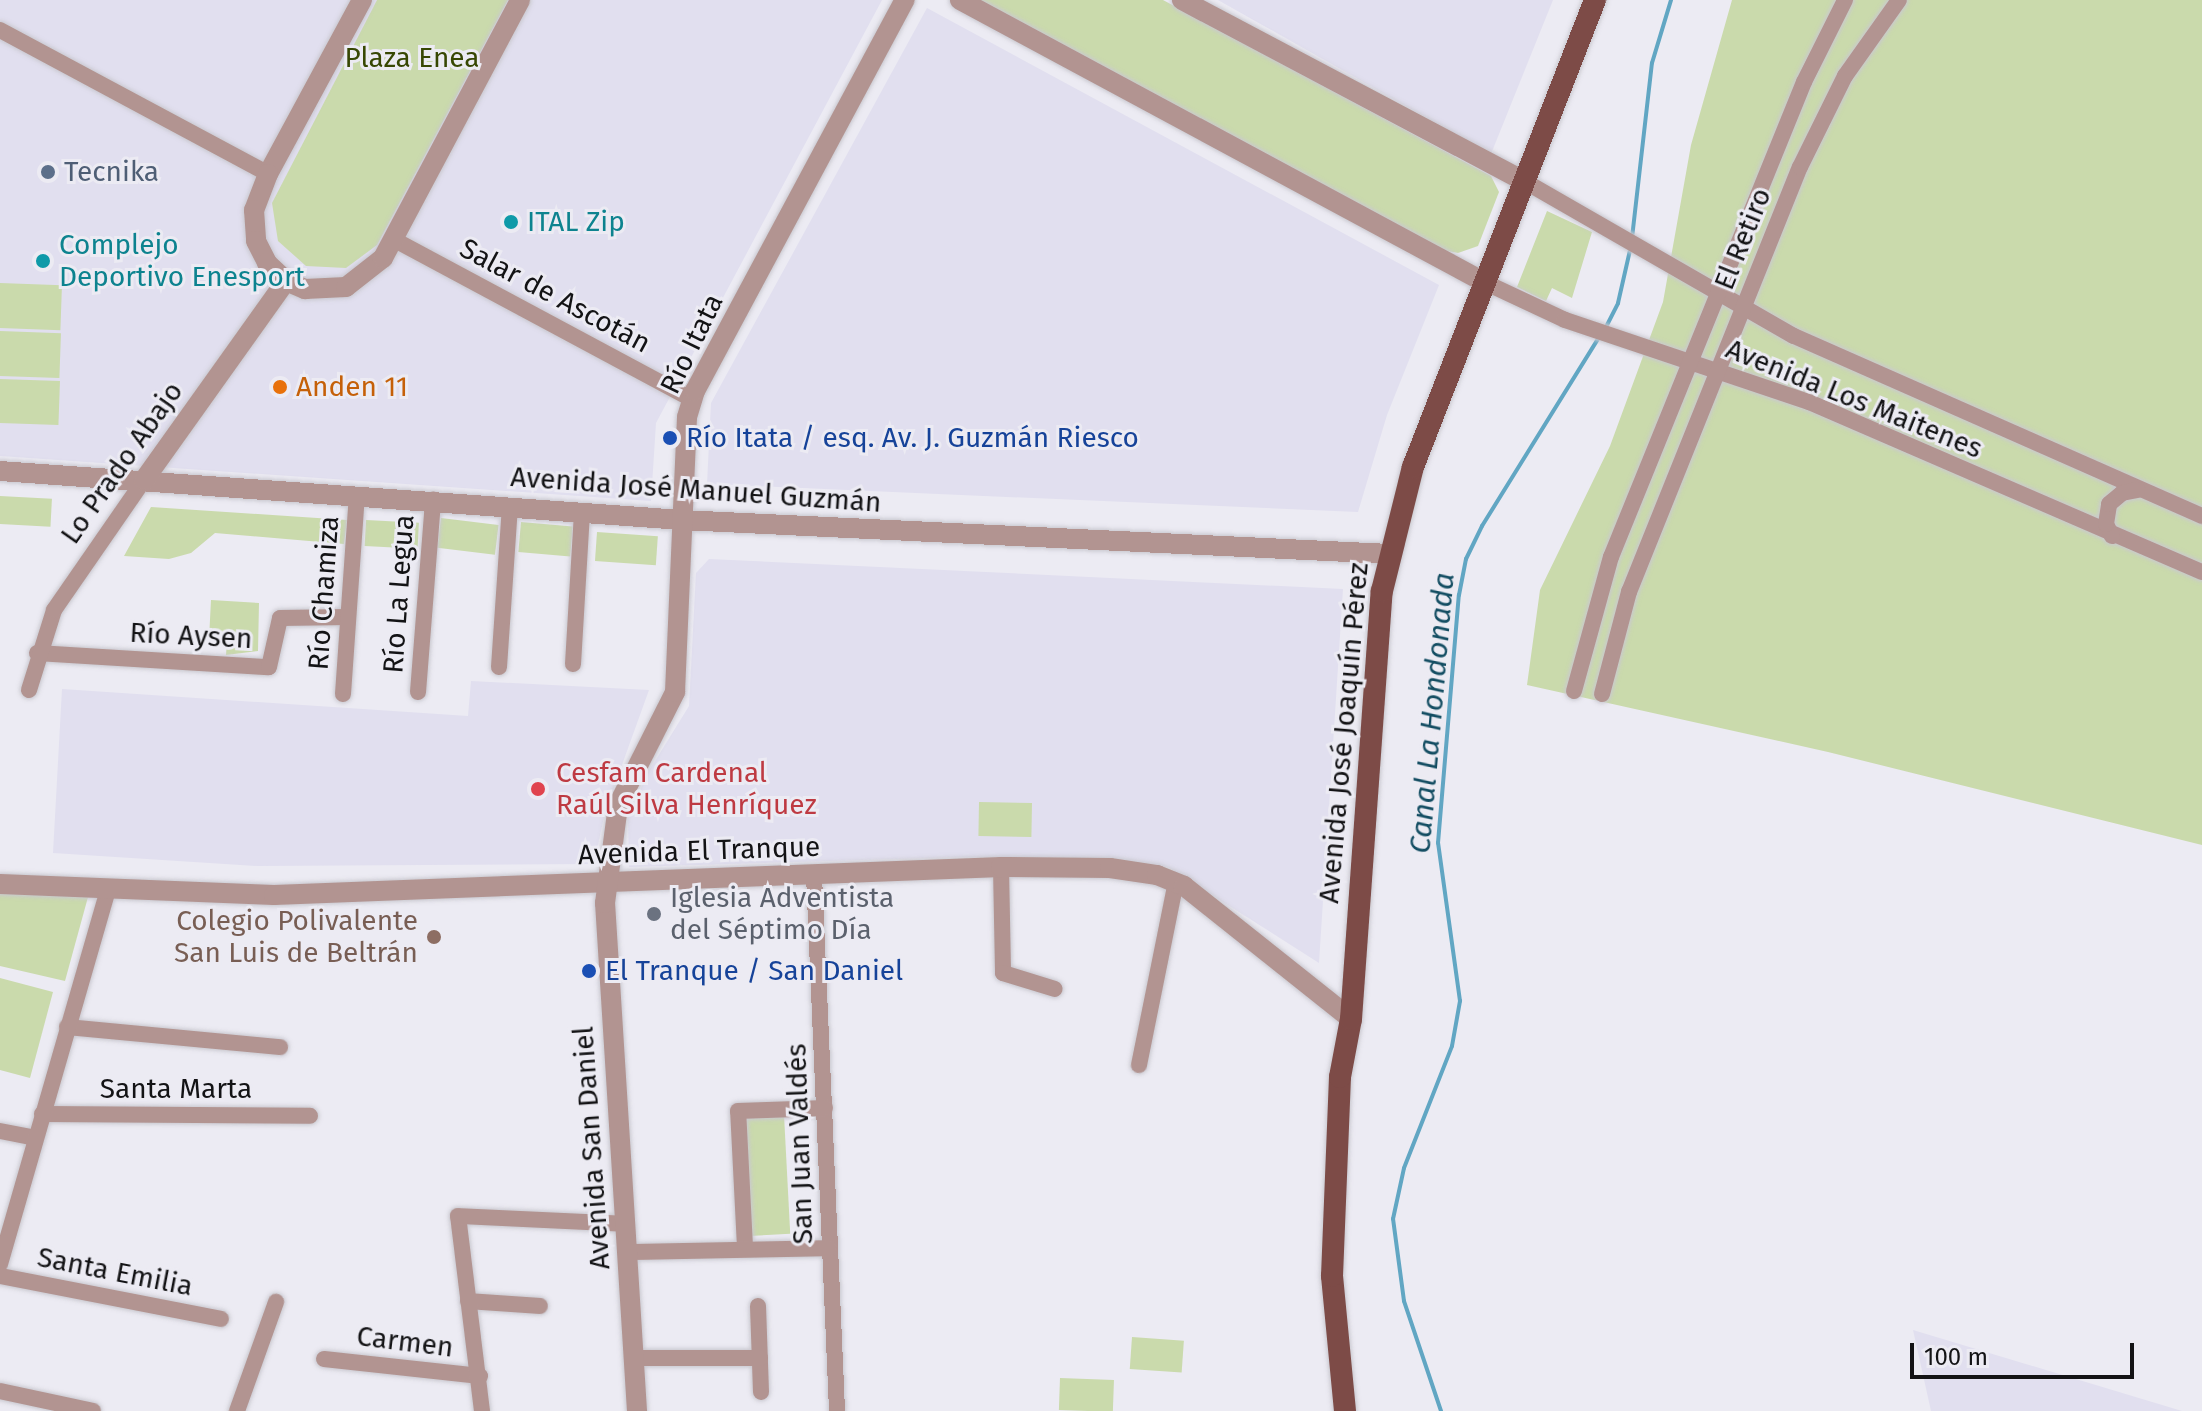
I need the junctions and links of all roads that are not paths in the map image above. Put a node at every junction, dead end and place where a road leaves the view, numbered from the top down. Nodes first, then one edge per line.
1 (362, 0) edge
2 (520, 0) edge
3 (905, 0) edge
4 (960, 0) edge
5 (1182, 0) edge
6 (1595, 0) edge
7 (1845, 0) edge
8 (1899, 0) edge
9 (0, 30) edge
10 (268, 174) junction
11 (1524, 181) junction
12 (393, 239) junction
13 (286, 281) junction
14 (1484, 282) junction
15 (1718, 293) junction
16 (1743, 308) junction
17 (1688, 362) junction
18 (1717, 369) junction
19 (692, 399) junction
20 (0, 471) edge
21 (144, 480) junction
22 (2138, 490) junction
23 (357, 495) junction
24 (433, 500) junction
25 (510, 507) junction
26 (582, 512) junction
27 (2202, 516) edge
28 (682, 520) junction
29 (2112, 536) junction
30 (1389, 554) junction
31 (2202, 572) edge
32 (348, 617) junction
33 (1582, 652) junction
34 (37, 653) junction
35 (1609, 662) junction
36 (573, 664) dead end
37 (499, 667) dead end
38 (29, 690) dead end
39 (1574, 691) dead end
40 (418, 692) dead end
41 (343, 694) dead end
42 (1602, 694) dead end
43 (1001, 867) junction
44 (814, 875) junction
45 (607, 882) junction
46 (1176, 882) junction
47 (0, 884) edge
48 (108, 890) junction
49 (1055, 989) dead end
50 (1351, 1019) junction
51 (67, 1027) junction
52 (280, 1047) dead end
53 (1139, 1065) dead end
54 (825, 1108) junction
55 (42, 1114) junction
56 (310, 1116) dead end
57 (0, 1131) edge
58 (35, 1138) junction
59 (626, 1224) junction
60 (745, 1247) junction
61 (829, 1248) junction
62 (628, 1252) junction
63 (0, 1264) edge
64 (0, 1276) edge
65 (468, 1301) junction
66 (276, 1302) dead end
67 (540, 1306) dead end
68 (758, 1306) dead end
69 (221, 1319) dead end
70 (636, 1358) junction
71 (760, 1358) junction
72 (324, 1359) dead end
73 (480, 1376) junction
74 (0, 1391) edge
75 (761, 1392) dead end
76 (93, 1411) edge
77 (237, 1411) edge
78 (482, 1411) edge
79 (637, 1411) edge
80 (837, 1411) edge
81 (1345, 1411) edge

1 - 10 street
2 - 12 street
3 - 19 street, Río Itata
4 - 14 street
5 - 11 street
6 - 11 main road, Avenida José Joaquín Pérez
7 - 15 street, El Retiro
8 - 16 street, El Retiro
9 - 10 street
10 - 13 street
11 - 14 main road, Avenida José Joaquín Pérez
11 - 15 street, Avenida Los Maitenes
12 - 13 street
12 - 19 street, Salar de Ascotán
13 - 21 street, Lo Prado Abajo
14 - 17 street, Avenida Los Maitenes
14 - 30 main road, Avenida José Joaquín Pérez
15 - 16 street, Avenida Los Maitenes
15 - 17 street, El Retiro
16 - 18 street, El Retiro
16 - 22 street, Avenida Los Maitenes
17 - 18 street, Avenida Los Maitenes
17 - 33 street, El Retiro
18 - 29 street, Avenida Los Maitenes
18 - 35 street, El Retiro
19 - 28 street, Río Itata
20 - 21 street, Avenida José Manuel Guzmán
21 - 23 street, Avenida José Manuel Guzmán
21 - 34 street, Lo Prado Abajo
22 - 27 street, Avenida Los Maitenes
22 - 29 street
23 - 24 street, Avenida José Manuel Guzmán
23 - 32 street, Río Chamiza
24 - 25 street, Avenida José Manuel Guzmán
24 - 40 street, Río La Legua
25 - 26 street, Avenida José Manuel Guzmán
25 - 37 street
26 - 28 street, Avenida José Manuel Guzmán
26 - 36 street
28 - 30 street, Avenida José Manuel Guzmán
28 - 45 street, Río Itata
29 - 31 street, Avenida Los Maitenes
30 - 50 main road, Avenida José Joaquín Pérez
32 - 34 street, Río Aysen
32 - 41 street, Río Chamiza
33 - 35 street
33 - 39 street, El Retiro
34 - 38 street, Lo Prado Abajo
35 - 42 street, El Retiro
43 - 44 street, Avenida El Tranque
43 - 46 street, Avenida El Tranque
43 - 49 street
44 - 45 street, Avenida El Tranque
44 - 54 street, San Juan Valdés
45 - 48 street, Avenida El Tranque
45 - 59 street, Avenida San Daniel
46 - 50 street, Avenida El Tranque
46 - 53 street
47 - 48 street, Avenida El Tranque
48 - 51 street
50 - 81 main road, Avenida José Joaquín Pérez
51 - 52 street, Santa Marta
51 - 55 street
54 - 60 street
54 - 61 street, San Juan Valdés
55 - 56 street, Santa Marta
55 - 58 street
57 - 58 street
58 - 63 street
59 - 62 street, Avenida San Daniel
59 - 65 street, Carmen
60 - 61 street
60 - 62 street
61 - 80 street, San Juan Valdés
62 - 70 street, Avenida San Daniel
64 - 69 street, Santa Emilia
65 - 67 street, Carmen
65 - 73 street, Carmen
66 - 77 street
68 - 71 street
70 - 71 street
70 - 79 street, Avenida San Daniel
71 - 75 street
72 - 73 street, Carmen
73 - 78 street, Carmen
74 - 76 street

